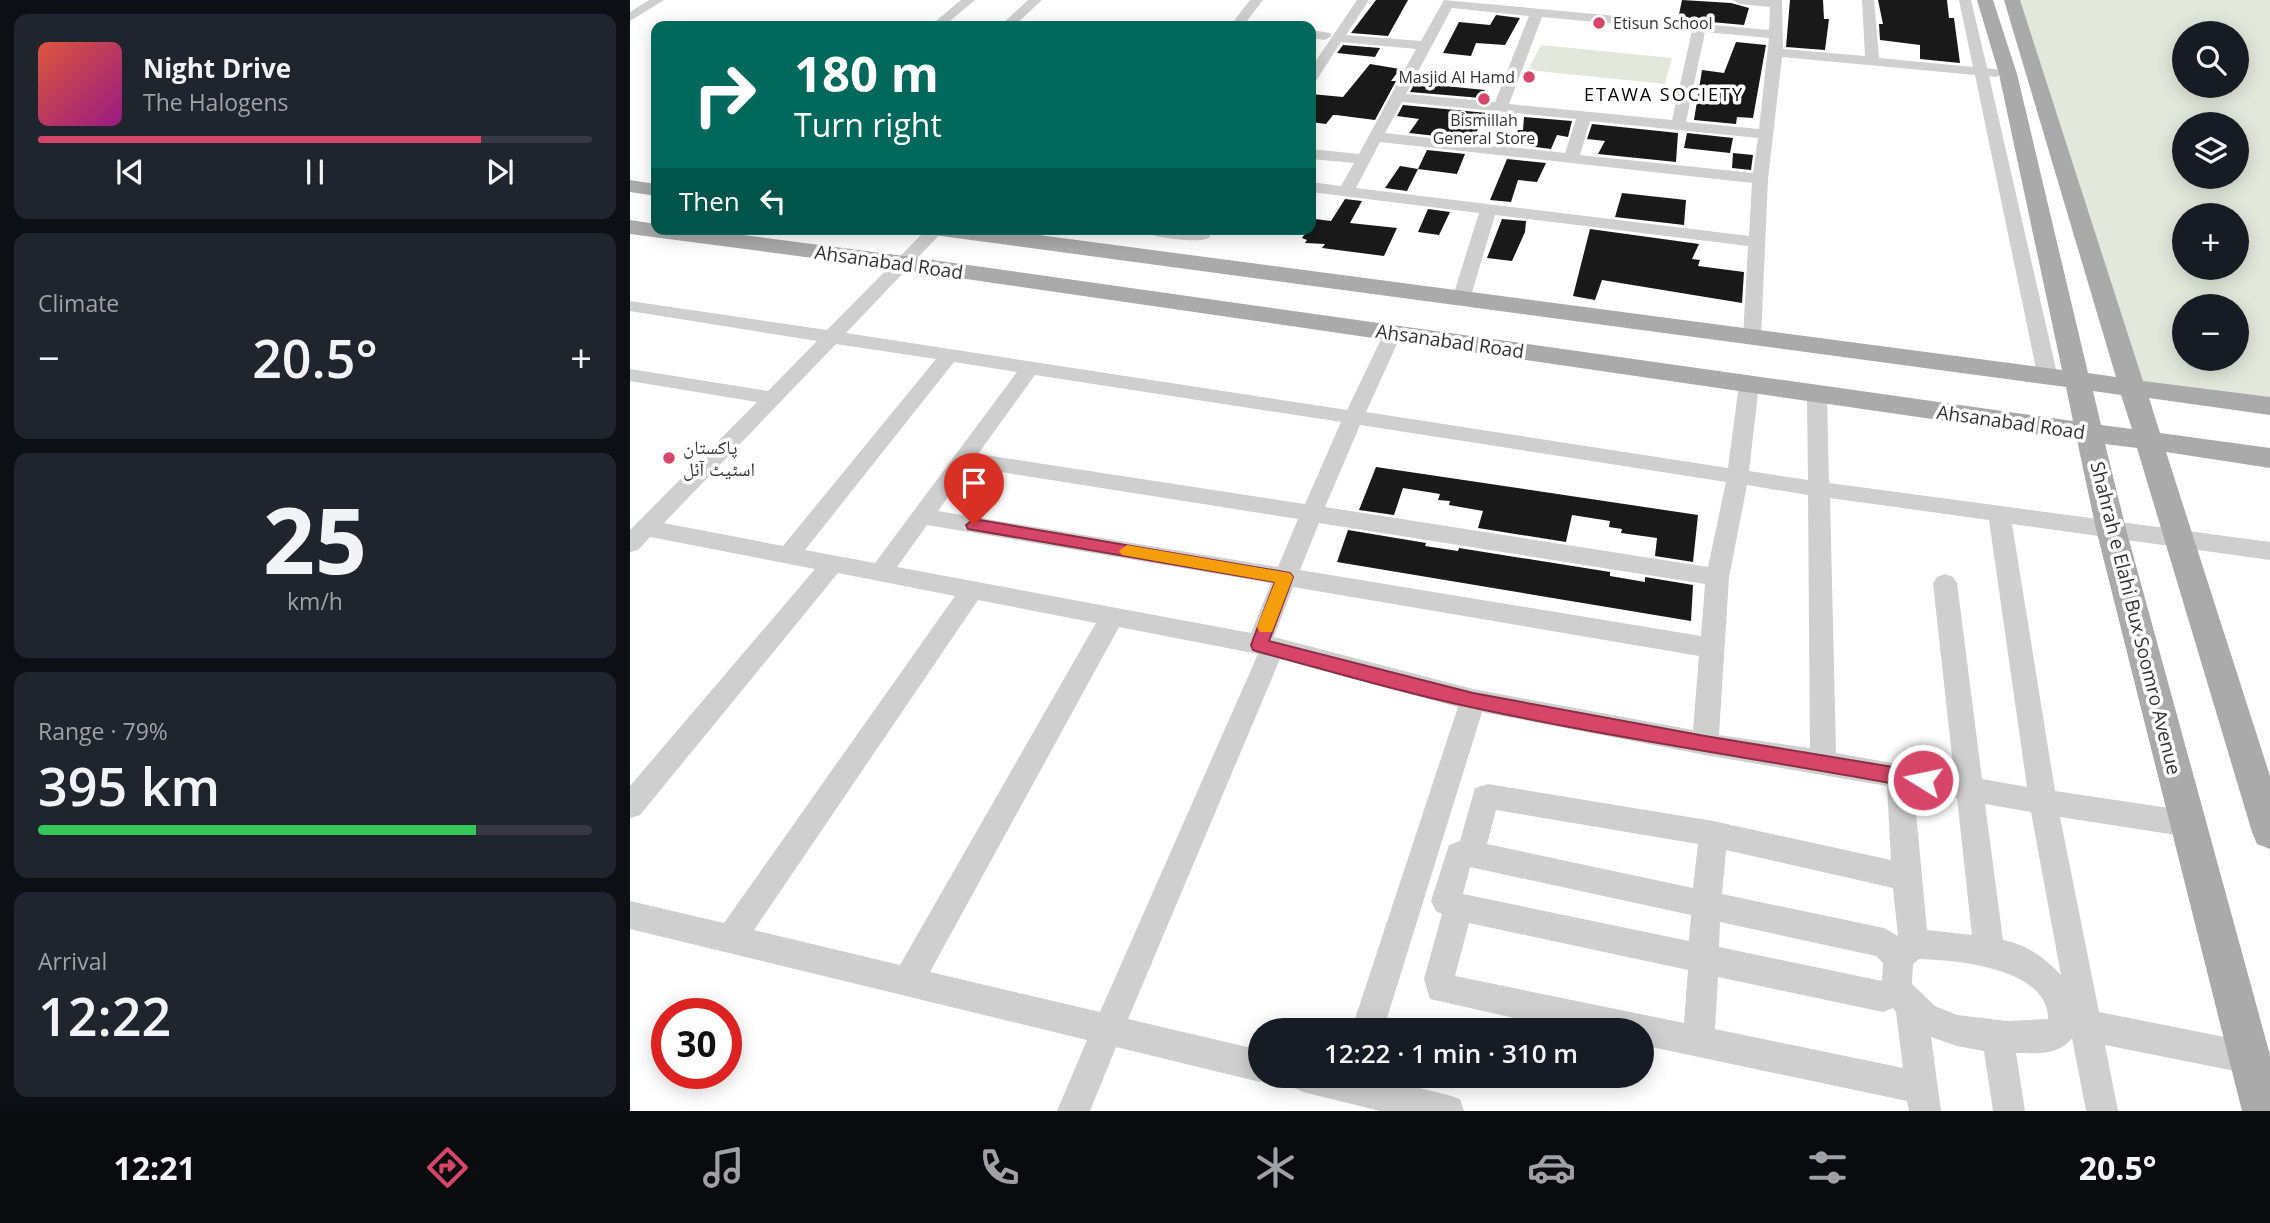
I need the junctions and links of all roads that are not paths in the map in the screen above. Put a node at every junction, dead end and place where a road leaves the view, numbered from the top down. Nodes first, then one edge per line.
1 (658, 0) edge
2 (969, 0) edge
3 (1036, 0) edge
4 (1257, 0) edge
5 (1350, 0) edge
6 (1363, 0) edge
7 (1739, 0) edge
8 (1868, 0) edge
9 (1965, 0) edge
10 (1985, 0) edge
11 (2012, 0) edge
12 (1449, 2) edge
13 (1776, 2) edge
14 (1536, 12) junction
15 (630, 17) edge
16 (942, 21) edge
17 (1012, 21) edge
18 (1240, 21) edge
19 (1699, 28) junction
20 (1316, 35) edge
21 (1776, 35) junction
22 (1332, 37) junction
23 (1426, 46) junction
24 (1316, 52) edge
25 (1776, 52) junction
26 (1872, 61) junction
27 (1316, 68) edge
28 (1982, 72) junction
29 (2008, 74) junction
30 (1398, 97) junction
31 (1500, 108) junction
32 (1584, 116) junction
33 (1678, 126) junction
34 (1766, 134) junction
35 (1376, 137) junction
36 (1316, 154) edge
37 (1571, 158) junction
38 (1364, 159) junction
39 (1760, 178) junction
40 (630, 186) edge
41 (1316, 188) edge
42 (651, 189) edge
43 (1346, 191) junction
44 (1488, 209) junction
45 (630, 227) edge
46 (651, 230) edge
47 (691, 235) edge
48 (933, 235) edge
49 (983, 235) edge
50 (1194, 235) edge
51 (1757, 242) junction
52 (1175, 261) junction
53 (904, 263) junction
54 (1461, 299) junction
55 (630, 306) edge
56 (1394, 333) junction
57 (831, 336) junction
58 (1752, 338) junction
59 (950, 354) junction
60 (1031, 367) junction
61 (630, 375) edge
62 (2048, 378) junction
63 (2078, 381) junction
64 (1749, 384) junction
65 (2134, 387) junction
66 (1817, 394) junction
67 (772, 398) junction
68 (2270, 406) edge
69 (1354, 416) junction
70 (2089, 433) junction
71 (2151, 441) junction
72 (2270, 458) edge
73 (965, 459) junction
74 (1738, 476) junction
75 (1819, 489) junction
76 (1313, 513) junction
77 (1999, 513) junction
78 (922, 516) junction
79 (2110, 529) junction
80 (637, 536) edge
81 (2179, 537) junction
82 (2270, 551) edge
83 (788, 555) junction
84 (833, 564) junction
85 (880, 573) junction
86 (1284, 577) junction
87 (1717, 577) junction
88 (1945, 583) dead end
89 (972, 590) junction
90 (1112, 617) junction
91 (1266, 646) junction
92 (1713, 648) junction
93 (1473, 700) junction
94 (1705, 744) junction
95 (1823, 762) junction
96 (1900, 776) junction
97 (1970, 788) junction
98 (2043, 803) junction
99 (630, 806) edge
100 (2189, 824) junction
101 (2270, 832) edge
102 (1713, 834) junction
103 (1471, 853) junction
104 (1906, 877) junction
105 (1706, 906) junction
106 (1459, 907) junction
107 (630, 915) edge
108 (731, 939) junction
109 (1906, 950) junction
110 (1989, 952) junction
111 (1703, 958) junction
112 (908, 981) junction
113 (1904, 997) junction
114 (1371, 1018) edge
115 (2075, 1020) junction
116 (1109, 1030) junction
117 (1998, 1035) junction
118 (1699, 1043) junction
119 (2250, 1058) junction
120 (1248, 1063) edge
121 (1371, 1088) edge
122 (1924, 1100) edge
123 (1073, 1111) edge
124 (1448, 1111) edge
125 (2009, 1111) edge
126 (2102, 1111) edge
127 (2264, 1111) edge

1 - 15 street
2 - 16 street
3 - 17 street
4 - 18 street
5 - 22 street
6 - 22 street
7 - 13 street
8 - 26 street
9 - 28 street
10 - 29 main road, Shahrah e Elahi Bux Soomro Avenue
11 - 65 main road
12 - 14 street
12 - 23 street
13 - 21 street
14 - 19 street
14 - 31 street
19 - 21 street
19 - 33 street
20 - 22 street
21 - 25 street
22 - 23 street
22 - 24 street
22 - 27 street
23 - 30 street
25 - 26 street
25 - 34 street
26 - 28 street
28 - 29 street
28 - 62 street
29 - 63 main road, Shahrah e Elahi Bux Soomro Avenue
30 - 31 street
30 - 35 street
31 - 32 street
32 - 33 street
32 - 37 street
33 - 34 street
34 - 39 street
35 - 37 street
35 - 38 street
36 - 38 street
37 - 39 street
38 - 43 street
39 - 51 street
40 - 42 main road
41 - 43 street
43 - 44 street
44 - 51 street
44 - 54 street
45 - 46 main road, Ahsanabad Road
47 - 53 main road, Ahsanabad Road
48 - 53 street
49 - 52 main road, Ahsanabad Road
50 - 52 street
51 - 58 street
52 - 54 main road, Ahsanabad Road
53 - 56 main road, Ahsanabad Road
53 - 57 street
54 - 58 main road, Ahsanabad Road
55 - 57 street
56 - 64 main road, Ahsanabad Road
56 - 69 street
57 - 59 street
57 - 67 street
58 - 62 main road, Ahsanabad Road
59 - 60 street
59 - 83 street
60 - 69 street
60 - 73 street
61 - 67 street
62 - 63 main road, Ahsanabad Road
63 - 65 main road, Ahsanabad Road
63 - 70 main road, Shahrah e Elahi Bux Soomro Avenue
64 - 66 main road, Ahsanabad Road
64 - 74 street
65 - 68 main road, Ahsanabad Road
65 - 71 main road
66 - 70 main road, Ahsanabad Road
66 - 75 street
67 - 80 street
69 - 74 street
69 - 76 street
70 - 71 main road, Ahsanabad Road
70 - 79 main road, Shahrah e Elahi Bux Soomro Avenue
71 - 72 main road, Ahsanabad Road
71 - 81 main road
73 - 76 street
73 - 78 street
74 - 75 street
74 - 87 street
75 - 77 street
75 - 95 street
76 - 86 street
76 - 87 street
77 - 79 street
77 - 98 street
78 - 85 street
78 - 86 street
79 - 81 street
79 - 100 main road, Shahrah e Elahi Bux Soomro Avenue
80 - 83 street
81 - 82 street
81 - 101 main road
83 - 84 street
84 - 85 street
84 - 99 street
85 - 89 street
86 - 91 street
86 - 92 street
87 - 92 street
88 - 97 street
89 - 90 street
89 - 108 street
90 - 91 street
90 - 112 street
91 - 93 street
91 - 116 street
92 - 94 street
93 - 94 street
93 - 114 street
94 - 95 street
95 - 96 street
96 - 97 street
96 - 104 street
97 - 98 street
97 - 110 street
98 - 100 street
98 - 115 street
100 - 119 main road, Shahrah e Elahi Bux Soomro Avenue
102 - 103 street
102 - 104 street
102 - 105 street
103 - 105 street
103 - 106 street
104 - 109 street
105 - 109 street
105 - 111 street
106 - 111 street
106 - 118 street
107 - 108 street
108 - 112 street
109 - 110 street
109 - 113 street
110 - 115 street
111 - 113 street
111 - 118 street
112 - 116 street
113 - 117 street
113 - 122 street
115 - 117 street
115 - 119 street
115 - 126 street
116 - 120 street
116 - 123 street
117 - 125 street
118 - 122 street
119 - 127 main road, Shahrah e Elahi Bux Soomro Avenue
121 - 124 street

